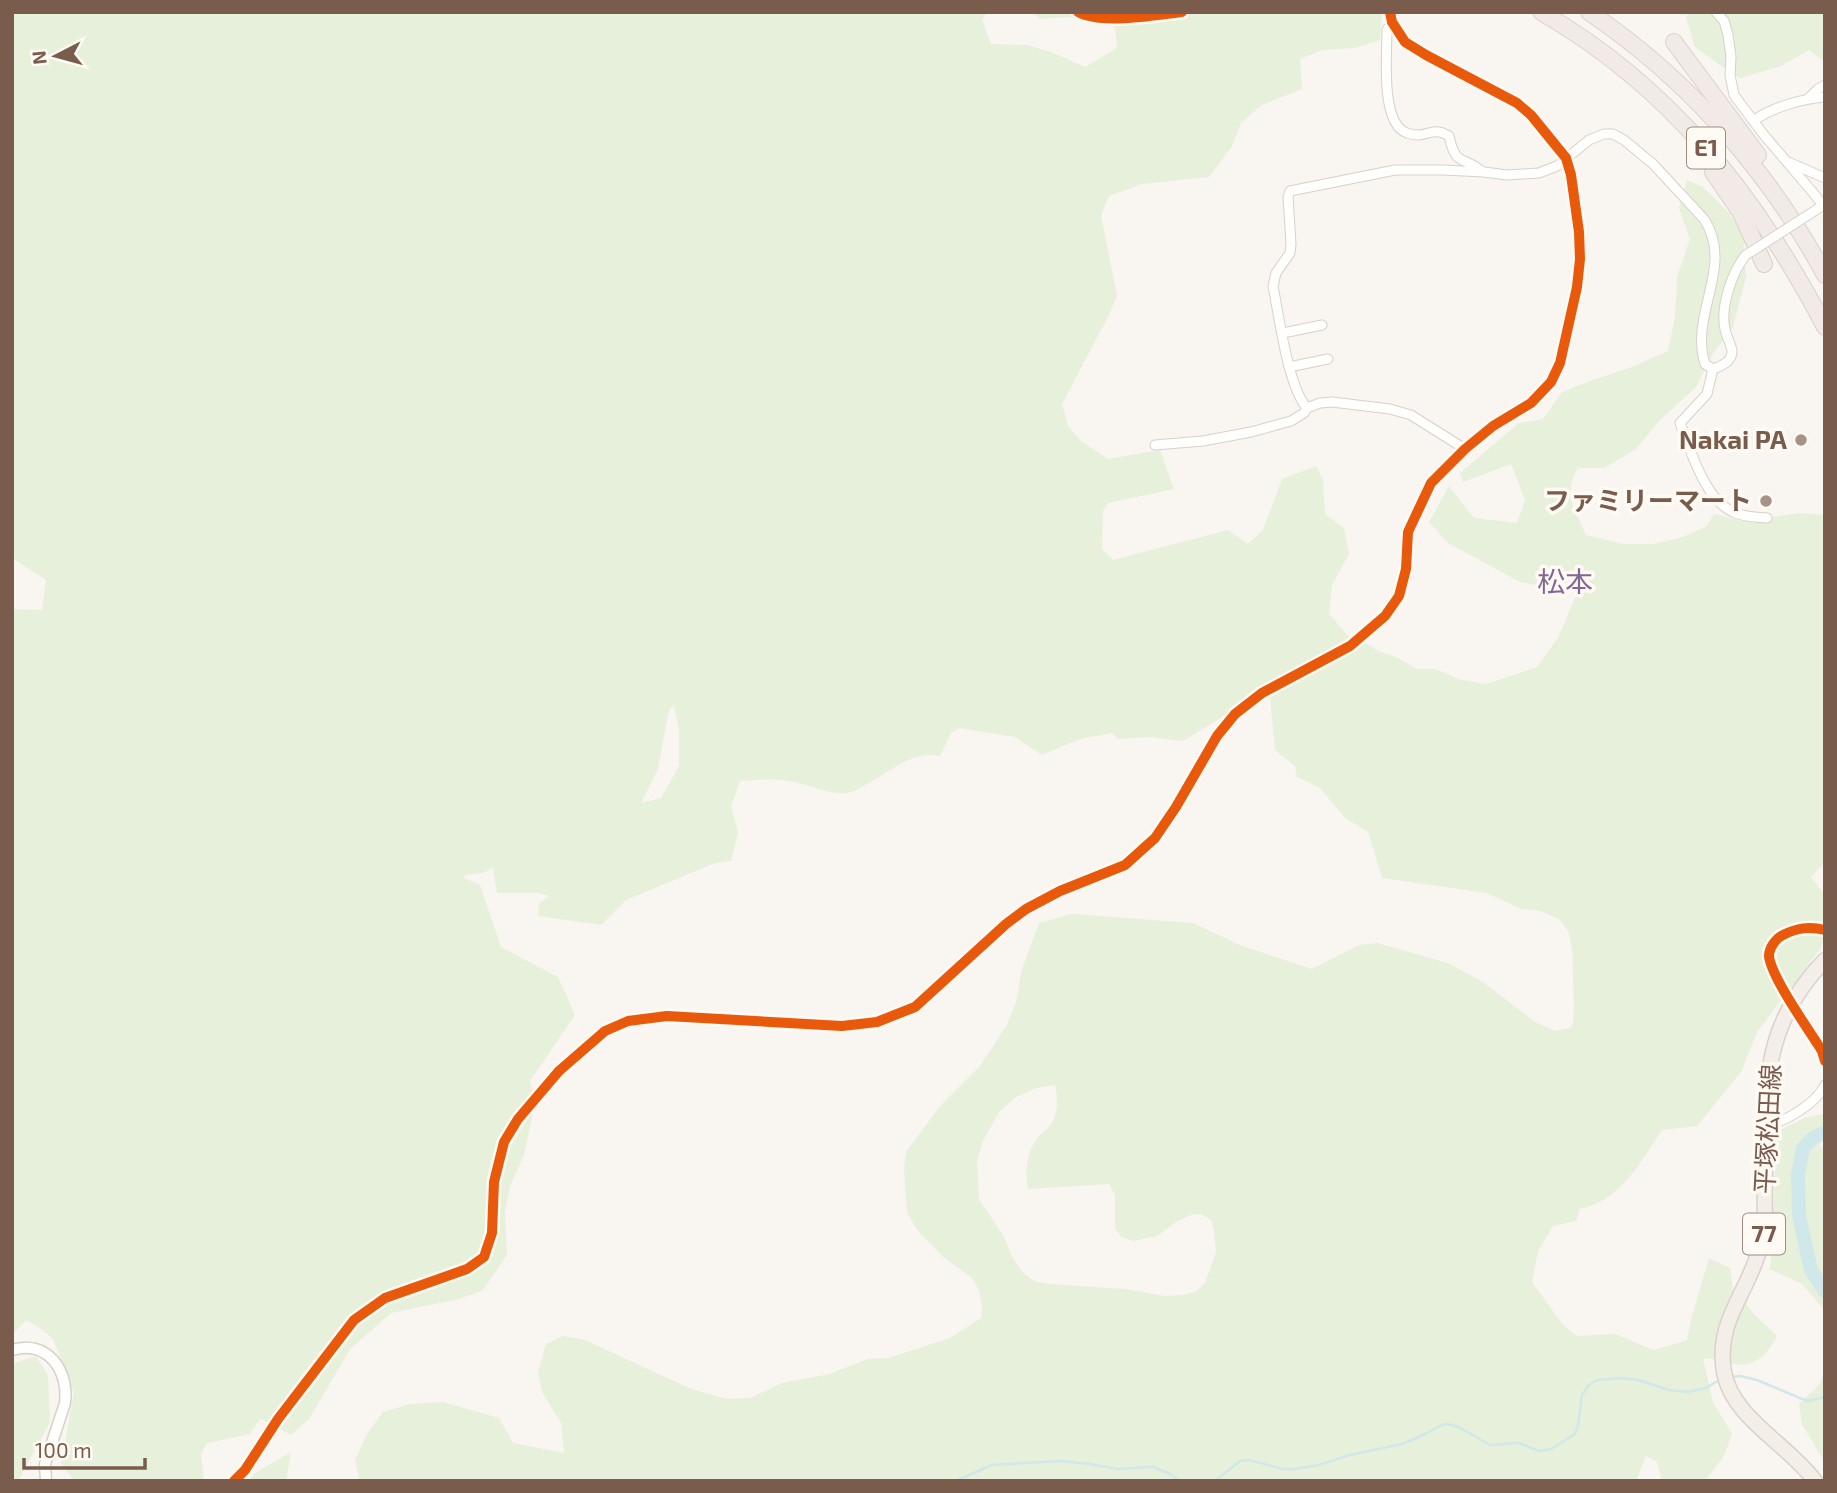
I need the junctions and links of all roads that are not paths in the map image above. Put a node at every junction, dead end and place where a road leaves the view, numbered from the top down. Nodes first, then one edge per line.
1 (1078, 12) edge
2 (1182, 12) edge
3 (1532, 12) edge
4 (1541, 12) edge
5 (1590, 12) edge
6 (1716, 12) edge
7 (1100, 15) edge
8 (1391, 17) edge
9 (1674, 42) dead end
10 (1825, 85) edge
11 (1825, 97) edge
12 (1809, 98) junction
13 (1754, 120) junction
14 (1566, 158) junction
15 (1787, 161) junction
16 (1484, 172) junction
17 (1825, 178) edge
18 (1825, 262) edge
19 (1765, 264) dead end
20 (1825, 275) edge
21 (1322, 325) dead end
22 (1825, 327) edge
23 (1283, 333) junction
24 (1328, 359) dead end
25 (1289, 367) junction
26 (1713, 369) junction
27 (1307, 408) junction
28 (1155, 445) dead end
29 (1465, 449) junction
30 (1767, 518) dead end
31 (1825, 930) edge
32 (1825, 960) edge
33 (1792, 1002) junction
34 (1825, 1061) edge
35 (1825, 1085) edge
36 (1766, 1126) junction
37 (12, 1350) edge
38 (46, 1481) edge
39 (234, 1481) edge
40 (1815, 1481) edge

1 - 7 street
2 - 7 street
3 - 19 highway
4 - 22 highway, E1
5 - 20 highway, E1
6 - 13 street
8 - 14 street
8 - 16 street
9 - 18 highway
10 - 12 street
11 - 12 street
12 - 13 street
13 - 15 street
14 - 16 street
14 - 26 street
14 - 29 street
15 - 17 street
15 - 26 street, bridge
16 - 23 street
21 - 23 street
23 - 25 street
24 - 25 street
25 - 27 street
26 - 30 street
27 - 28 street
27 - 29 street
29 - 39 street
31 - 33 street
32 - 33 main road, 平塚松田線 / 77
33 - 34 street
33 - 36 main road, 平塚松田線 / 77
35 - 36 street
36 - 40 main road, 平塚松田線 / 77
37 - 38 street

